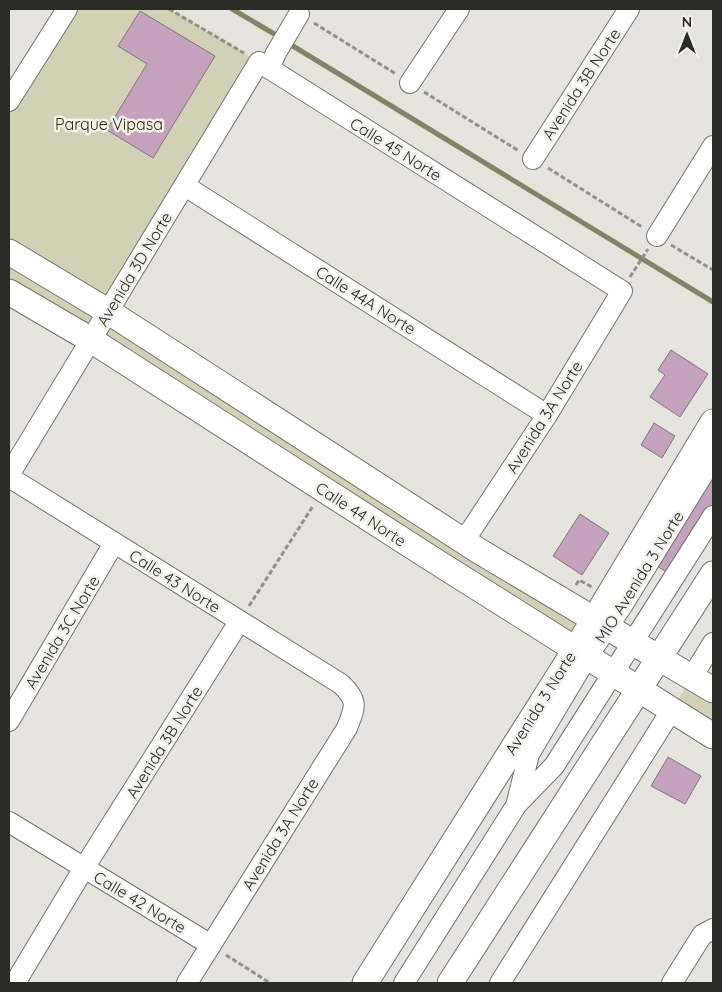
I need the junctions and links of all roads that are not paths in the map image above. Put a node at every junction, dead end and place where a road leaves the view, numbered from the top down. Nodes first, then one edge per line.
1 (67, 9) edge
2 (459, 9) edge
3 (629, 9) edge
4 (299, 14) road end
5 (268, 61) junction
6 (15, 79) edge
7 (410, 83) road end
8 (9, 101) edge
9 (713, 146) edge
10 (533, 159) road end
11 (184, 186) junction
12 (652, 243) road end
13 (9, 252) edge
14 (622, 291) joint
15 (9, 292) edge
16 (109, 312) junction
17 (91, 340) junction
18 (547, 415) junction
19 (713, 422) edge
20 (713, 458) edge
21 (9, 476) edge
22 (713, 516) edge
23 (464, 541) junction
24 (114, 543) junction
25 (713, 574) edge
26 (239, 622) junction
27 (601, 624) junction
28 (713, 642) edge
29 (634, 643) junction
30 (581, 652) junction
31 (660, 657) junction
32 (613, 673) junction
33 (692, 677) junction
34 (342, 684) joint
35 (639, 690) junction
36 (713, 690) edge
37 (671, 711) junction
38 (9, 721) edge
39 (713, 736) edge
40 (517, 804) junction
41 (9, 822) edge
42 (84, 868) junction
43 (708, 932) edge
44 (211, 945) junction
45 (15, 983) edge
46 (187, 983) edge
47 (365, 983) edge
48 (404, 983) edge
49 (450, 983) edge
50 (500, 983) edge
51 (672, 983) edge

1 - 6 street
2 - 7 street
3 - 10 street, Avenida 3B Norte
4 - 5 street, Avenida 3D Norte
5 - 11 street, Avenida 3D Norte
5 - 14 street, Calle 45 Norte
6 - 8 street
9 - 12 street
11 - 16 street, Avenida 3D Norte
11 - 18 street, Calle 44A Norte
13 - 16 main road, Calle 44 Norte
14 - 18 street, Avenida 3A Norte
15 - 17 main road, Calle 44 Norte
16 - 17 street, Avenida 3D Norte
16 - 23 main road, Calle 44 Norte
17 - 21 street, Avenida 3D Norte
17 - 30 main road, Calle 44 Norte
18 - 23 street, Avenida 3A Norte
19 - 27 main road, Avenida 3 Norte
20 - 27 street, MIO Avenida 3 Norte
21 - 24 street, Calle 43 Norte
22 - 29 street, MIO Avenida 3 Norte
23 - 27 main road, Calle 44 Norte
24 - 26 street, Calle 43 Norte
24 - 38 street, Avenida 3C Norte
25 - 31 main road
26 - 34 street, Calle 43 Norte
26 - 42 street, Avenida 3B Norte
27 - 29 main road, Calle 44 Norte
27 - 30 main road, Avenida 3 Norte
28 - 33 street
29 - 31 main road, Calle 44 Norte
29 - 32 street, MIO Avenida 3 Norte
30 - 32 main road, Calle 44 Norte
30 - 40 street, MIO Avenida 3 Norte
30 - 47 main road, Avenida 3 Norte
31 - 33 main road, Calle 44 Norte
31 - 35 main road
32 - 35 main road, Calle 44 Norte
32 - 40 street, MIO Avenida 3 Norte
33 - 36 main road, Calle 44 Norte
34 - 44 street, Avenida 3A Norte
35 - 37 main road, Calle 44 Norte
35 - 49 main road
37 - 39 main road, Calle 44 Norte
37 - 50 street
40 - 48 street, MIO Avenida 3 Norte
41 - 42 street, Calle 42 Norte
42 - 44 street, Calle 42 Norte
42 - 45 street, Avenida 3B Norte
43 - 51 street
44 - 46 street, Avenida 3A Norte

